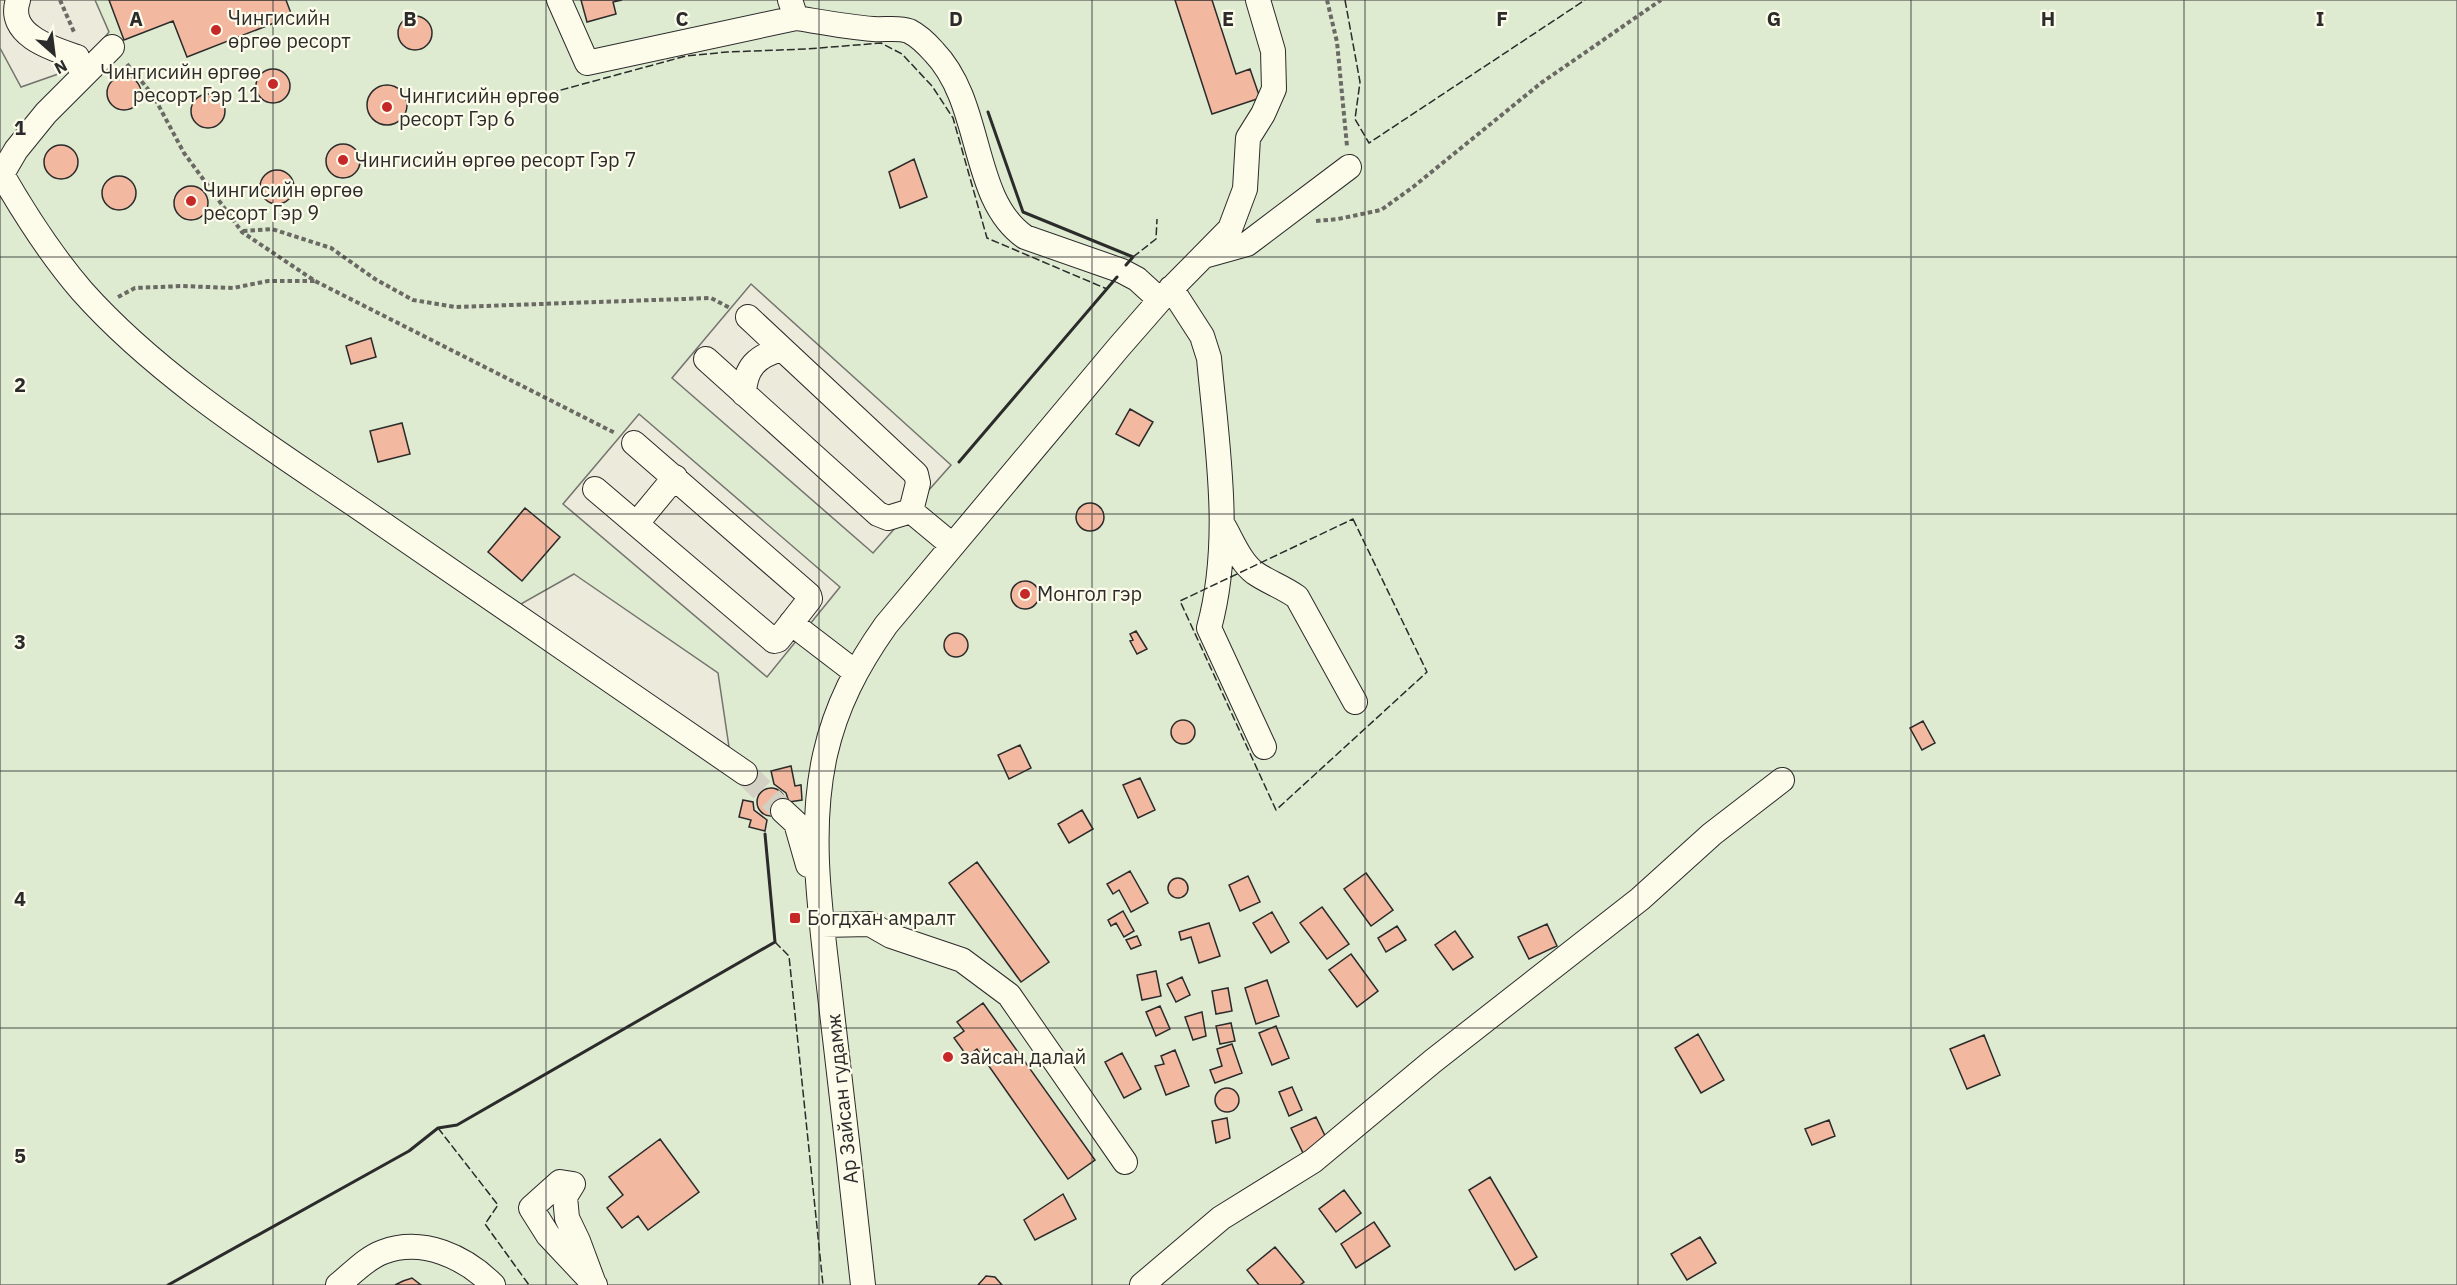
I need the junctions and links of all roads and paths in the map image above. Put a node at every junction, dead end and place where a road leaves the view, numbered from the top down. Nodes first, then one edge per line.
1 (18, 0) edge
2 (60, 0) edge
3 (559, 0) edge
4 (1258, 0) edge
5 (1327, 0) edge
6 (1661, 0) edge
7 (793, 9) edge
8 (107, 50) junction
9 (82, 75) junction
10 (1349, 167) joint
11 (1, 173) edge
12 (1308, 221) dead end
13 (242, 232) junction
14 (1203, 256) junction
15 (315, 282) junction
16 (1166, 294) junction
17 (100, 310) junction
18 (748, 317) joint
19 (782, 349) junction
20 (706, 359) dead end
21 (744, 393) junction
22 (634, 443) joint
23 (675, 477) junction
24 (595, 489) dead end
25 (911, 510) junction
26 (637, 523) junction
27 (1223, 525) junction
28 (952, 545) junction
29 (791, 623) junction
30 (855, 672) junction
31 (1355, 702) dead end
32 (1264, 747) dead end
33 (745, 773) tunnel mouth
34 (1782, 780) dead end
35 (783, 811) tunnel mouth
36 (821, 919) junction
37 (1125, 1162) dead end
38 (338, 1285) edge
39 (493, 1285) edge
40 (863, 1285) edge
41 (1142, 1285) edge

1 - 9 street
2 - 8 path
3 - 7 street
4 - 14 street
5 - 10 path
6 - 12 path
7 - 16 street
8 - 9 street
8 - 13 path
9 - 11 street
10 - 14 street
11 - 17 street
13 - 15 path
13 - 18 path
14 - 16 street
15 - 17 path
15 - 22 path
16 - 27 street
16 - 28 street
17 - 33 street
18 - 19 street
19 - 21 street
19 - 25 street
20 - 21 street
21 - 25 street
22 - 23 street
23 - 26 street
23 - 29 street
24 - 26 street
25 - 28 street
26 - 29 street
27 - 31 street
27 - 32 street
28 - 30 street
29 - 30 street
30 - 36 street
34 - 41 street
35 - 36 street
36 - 37 street
36 - 40 street, Ар Зайсан гудамж
38 - 39 street

